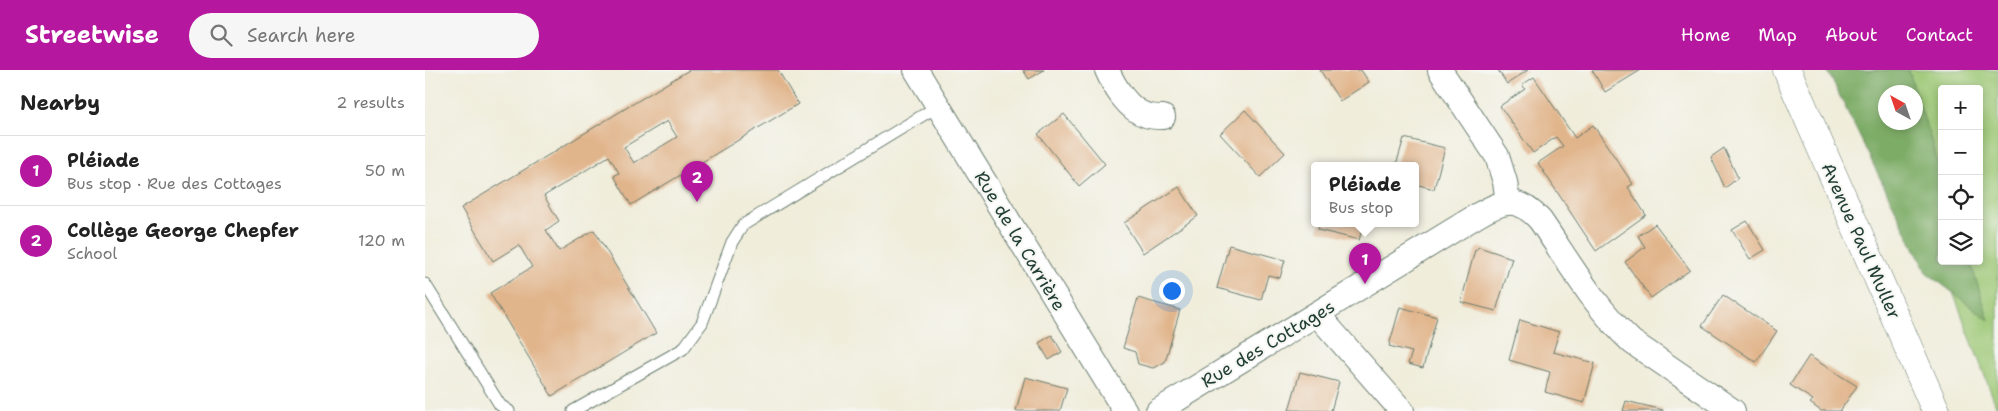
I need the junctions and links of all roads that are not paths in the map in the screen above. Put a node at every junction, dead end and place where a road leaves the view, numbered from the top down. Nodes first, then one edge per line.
1 (916, 70) edge
2 (1107, 70) edge
3 (1440, 70) edge
4 (1787, 70) edge
5 (938, 106) junction
6 (1163, 117) dead end
7 (1508, 202) junction
8 (425, 284) edge
9 (1317, 314) junction
10 (509, 411) edge
11 (573, 411) edge
12 (1125, 411) edge
13 (1158, 411) edge
14 (1403, 411) edge
15 (1733, 411) edge
16 (1936, 411) edge

1 - 5 street, Rue de la Carrière
2 - 6 street
3 - 7 street
4 - 16 main road, Avenue Paul Muller
5 - 11 lane
5 - 12 street, Rue de la Carrière
7 - 9 street, Rue des Cottages
7 - 15 street
8 - 10 lane
9 - 13 street, Rue des Cottages
9 - 14 street

